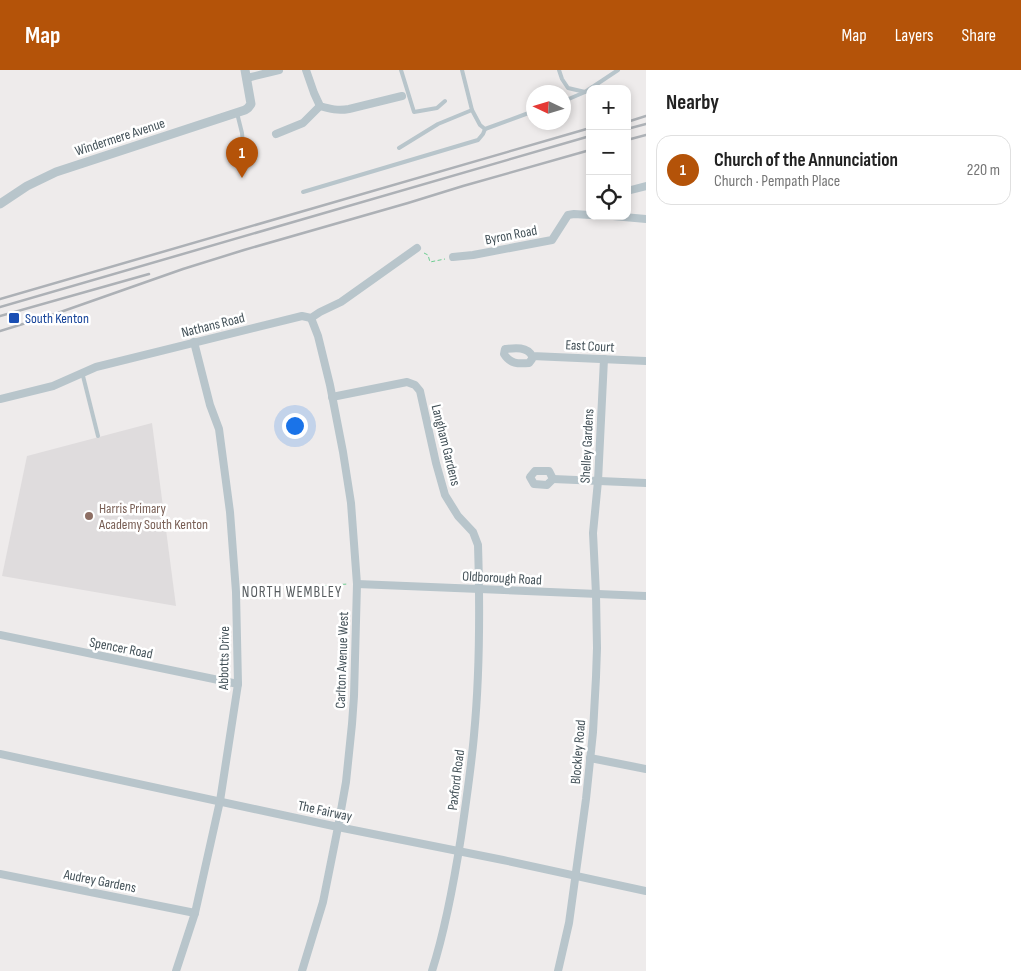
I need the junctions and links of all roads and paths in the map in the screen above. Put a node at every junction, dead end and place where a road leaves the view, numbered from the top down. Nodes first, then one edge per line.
1 (278, 70) edge
2 (306, 70) edge
3 (401, 70) edge
4 (462, 70) edge
5 (559, 70) edge
6 (618, 70) edge
7 (246, 74) edge
8 (585, 92) junction
9 (402, 96) dead end
10 (571, 97) edge
11 (445, 101) dead end
12 (320, 106) junction
13 (472, 110) junction
14 (237, 113) junction
15 (526, 114) edge
16 (485, 129) junction
17 (276, 134) dead end
18 (399, 148) dead end
19 (245, 165) dead end
20 (646, 186) edge
21 (631, 190) edge
22 (303, 192) dead end
23 (1, 200) edge
24 (586, 215) edge
25 (631, 218) edge
26 (646, 219) edge
27 (417, 248) dead end
28 (426, 254) dead end
29 (453, 257) joint
30 (311, 318) junction
31 (194, 342) junction
32 (532, 356) dead end
33 (604, 359) junction
34 (646, 361) edge
35 (82, 372) junction
36 (332, 397) junction
37 (0, 399) edge
38 (98, 436) dead end
39 (552, 479) dead end
40 (598, 481) junction
41 (646, 483) edge
42 (593, 533) joint
43 (357, 584) junction
44 (479, 589) junction
45 (236, 592) junction
46 (596, 594) junction
47 (646, 596) edge
48 (0, 636) edge
49 (238, 684) junction
50 (0, 754) edge
51 (590, 758) junction
52 (646, 769) edge
53 (220, 801) junction
54 (338, 827) junction
55 (458, 851) junction
56 (0, 874) edge
57 (575, 876) junction
58 (646, 891) edge
59 (195, 912) junction
60 (176, 971) edge
61 (302, 971) edge
62 (432, 971) edge
63 (558, 971) edge

1 - 7 street
2 - 12 street
3 - 11 lane
4 - 13 lane
5 - 8 lane
6 - 8 lane
7 - 14 street, Windermere Avenue
8 - 10 lane
9 - 12 street
12 - 17 street
13 - 16 lane
13 - 18 lane
14 - 19 lane
14 - 23 street, Windermere Avenue
15 - 16 lane
16 - 22 lane
20 - 21 street
24 - 29 street, Byron Road
25 - 26 street
27 - 30 street, Nathans Road
28 - 29 path
30 - 31 street, Nathans Road
30 - 36 street, Carlton Avenue West
31 - 35 street, Nathans Road
31 - 45 street, Abbotts Drive
32 - 33 street, East Court
33 - 34 street, East Court
33 - 40 street, Shelley Gardens
35 - 37 street, Nathans Road
35 - 38 lane
36 - 43 street, Carlton Avenue West
36 - 44 street, Langham Gardens
39 - 40 street
40 - 41 street
40 - 42 street, Shelley Gardens
42 - 46 street, Blockley Road
43 - 44 street, Oldborough Road
43 - 45 path
43 - 54 street, Carlton Avenue West
44 - 46 street, Oldborough Road
44 - 55 street, Paxford Road
45 - 49 street, Abbotts Drive
46 - 47 street, Oldborough Road
46 - 51 street, Blockley Road
48 - 49 street, Spencer Road
49 - 53 street, Abbotts Drive
50 - 53 street, The Fairway
51 - 52 street
51 - 57 street, Blockley Road
53 - 54 street, The Fairway
53 - 59 street, Abbotts Drive
54 - 55 street, The Fairway
54 - 61 street, Carlton Avenue West
55 - 57 street, The Fairway
55 - 62 street, Paxford Road
56 - 59 street, Audrey Gardens
57 - 58 street, The Fairway
57 - 63 street, Blockley Road
59 - 60 street, Abbotts Drive

